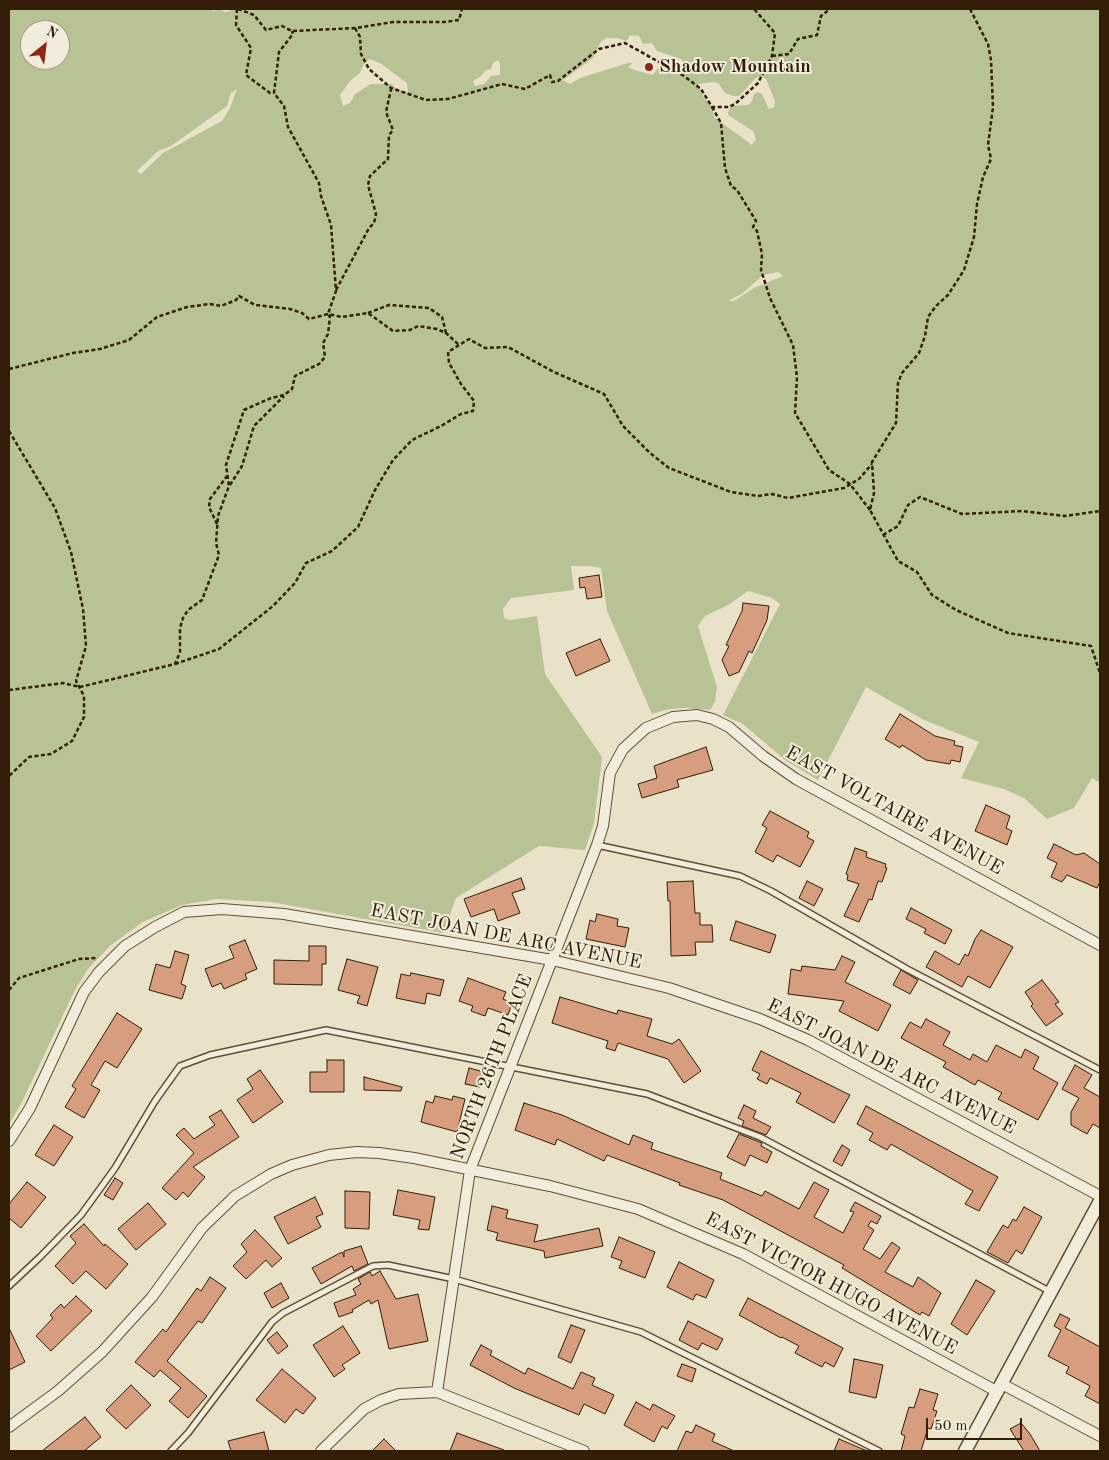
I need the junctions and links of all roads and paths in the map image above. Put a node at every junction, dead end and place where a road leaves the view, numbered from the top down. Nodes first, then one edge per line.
1 (237, 9) edge
2 (462, 9) edge
3 (754, 9) edge
4 (830, 9) edge
5 (970, 9) edge
6 (354, 28) junction
7 (292, 31) junction
8 (772, 56) junction
9 (391, 88) junction
10 (274, 93) junction
11 (712, 107) junction
12 (336, 292) junction
13 (368, 313) junction
14 (328, 314) junction
15 (446, 332) junction
16 (459, 345) junction
17 (9, 369) edge
18 (284, 395) junction
19 (9, 431) edge
20 (872, 464) junction
21 (227, 476) junction
22 (850, 484) junction
23 (229, 486) junction
24 (870, 510) junction
25 (1100, 511) edge
26 (218, 526) junction
27 (883, 535) junction
28 (175, 664) junction
29 (1100, 673) edge
30 (77, 686) junction
31 (9, 690) edge
32 (673, 717) joint
33 (9, 776) edge
34 (597, 845) junction
35 (1100, 945) edge
36 (113, 958) junction
37 (552, 960) junction
38 (9, 990) edge
39 (510, 1066) junction
40 (1100, 1070) edge
41 (9, 1141) edge
42 (470, 1170) junction
43 (1099, 1204) edge
44 (454, 1280) junction
45 (9, 1286) edge
46 (1051, 1292) junction
47 (1000, 1388) junction
48 (437, 1392) junction
49 (9, 1427) edge
50 (1100, 1436) edge
51 (171, 1451) edge
52 (321, 1451) edge
53 (584, 1451) edge
54 (879, 1451) edge
55 (965, 1451) edge

1 - 7 path
1 - 10 path
2 - 6 path
3 - 8 path
4 - 8 path
5 - 20 path
6 - 7 path
6 - 9 path
7 - 10 path
8 - 11 path
9 - 11 path
9 - 12 path
10 - 12 path
11 - 22 path
12 - 14 path
13 - 14 path
13 - 15 path
13 - 15 path
14 - 17 path
14 - 18 path
15 - 16 path
16 - 22 path
16 - 28 path
18 - 21 path
18 - 23 path
19 - 30 path
20 - 22 path
20 - 24 path
21 - 23 path
21 - 26 path
22 - 24 path
23 - 26 path
24 - 27 path
25 - 27 path
26 - 28 path
27 - 29 path
28 - 30 path
30 - 31 path
30 - 33 path
32 - 34 street, NORTH 26TH PLACE
32 - 35 street, EAST VOLTAIRE AVENUE
34 - 37 street, NORTH 26TH PLACE
34 - 40 lane
36 - 37 street, EAST JOAN DE ARC AVENUE
36 - 38 path
36 - 41 street, EAST JOAN DE ARC AVENUE
37 - 39 street, NORTH 26TH PLACE
37 - 43 street, EAST JOAN DE ARC AVENUE
39 - 42 street, NORTH 26TH PLACE
39 - 45 lane
39 - 46 lane
42 - 44 street, NORTH 26TH PLACE
42 - 47 street, EAST VICTOR HUGO AVENUE
42 - 49 street, EAST VICTOR HUGO AVENUE
43 - 46 street
44 - 48 street, NORTH 26TH PLACE
44 - 51 lane
44 - 54 lane
46 - 47 street
47 - 50 street, EAST VICTOR HUGO AVENUE
47 - 55 street
48 - 52 street
48 - 53 street

